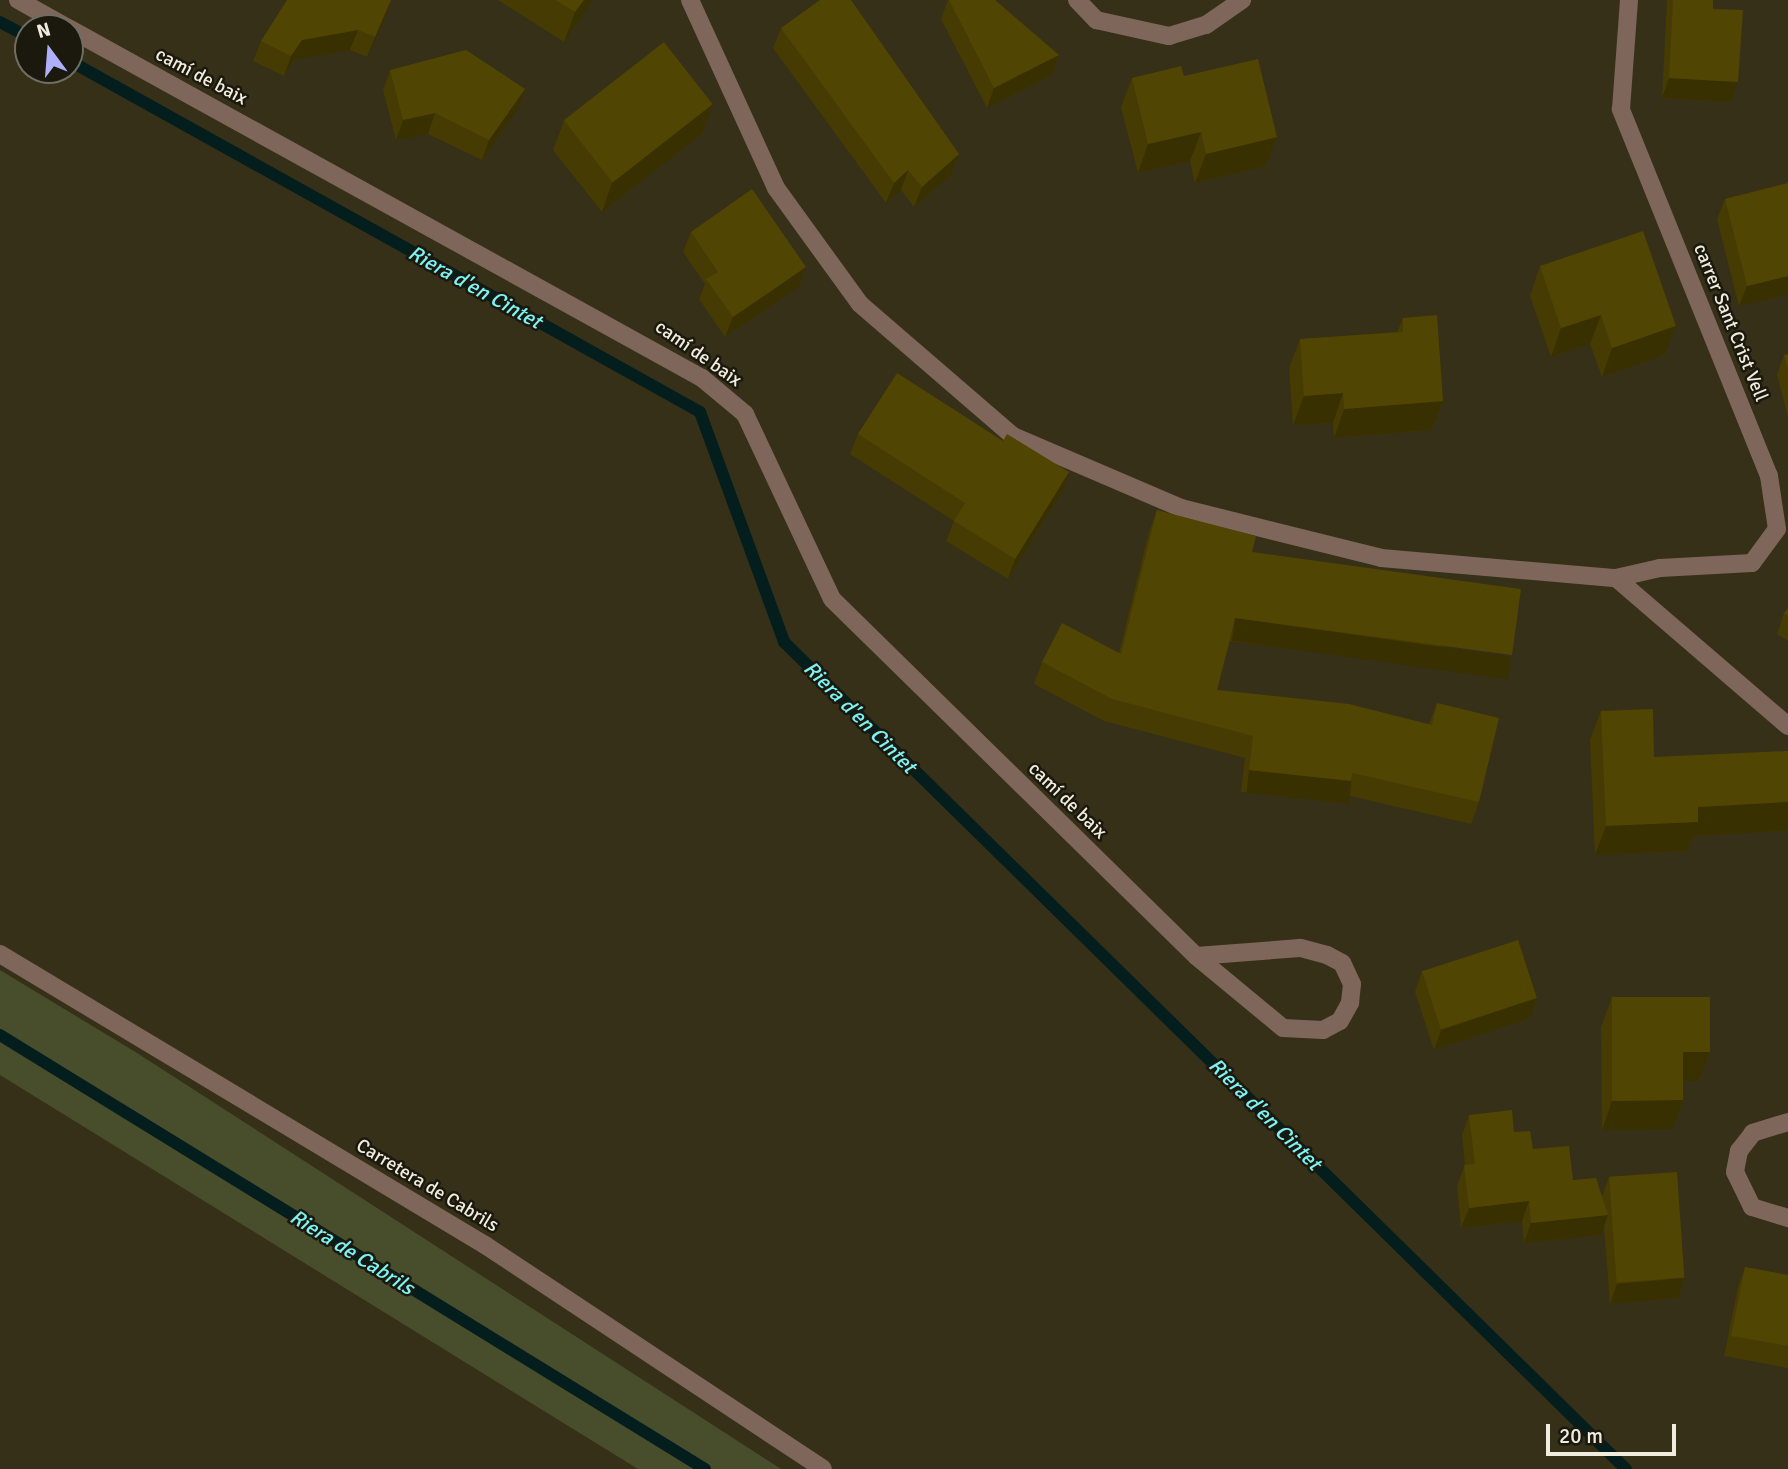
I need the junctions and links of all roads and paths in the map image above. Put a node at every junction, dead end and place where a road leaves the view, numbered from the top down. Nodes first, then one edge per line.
1 (18, 0) edge
2 (690, 0) edge
3 (1077, 0) edge
4 (1242, 0) edge
5 (1629, 0) edge
6 (43, 14) edge
7 (84, 37) edge
8 (1616, 578) junction
9 (1788, 726) edge
10 (0, 954) edge
11 (1196, 956) junction
12 (1788, 1122) edge
13 (1788, 1218) edge
14 (823, 1469) edge

1 - 6 street, camí de baix
2 - 8 street, carrer Sant Crist Vell
3 - 4 street
5 - 8 street, carrer Sant Crist Vell
7 - 11 street, camí de baix
8 - 9 street
10 - 14 street, Carretera de Cabrils
11 - 11 street, camí de baix
12 - 13 street

